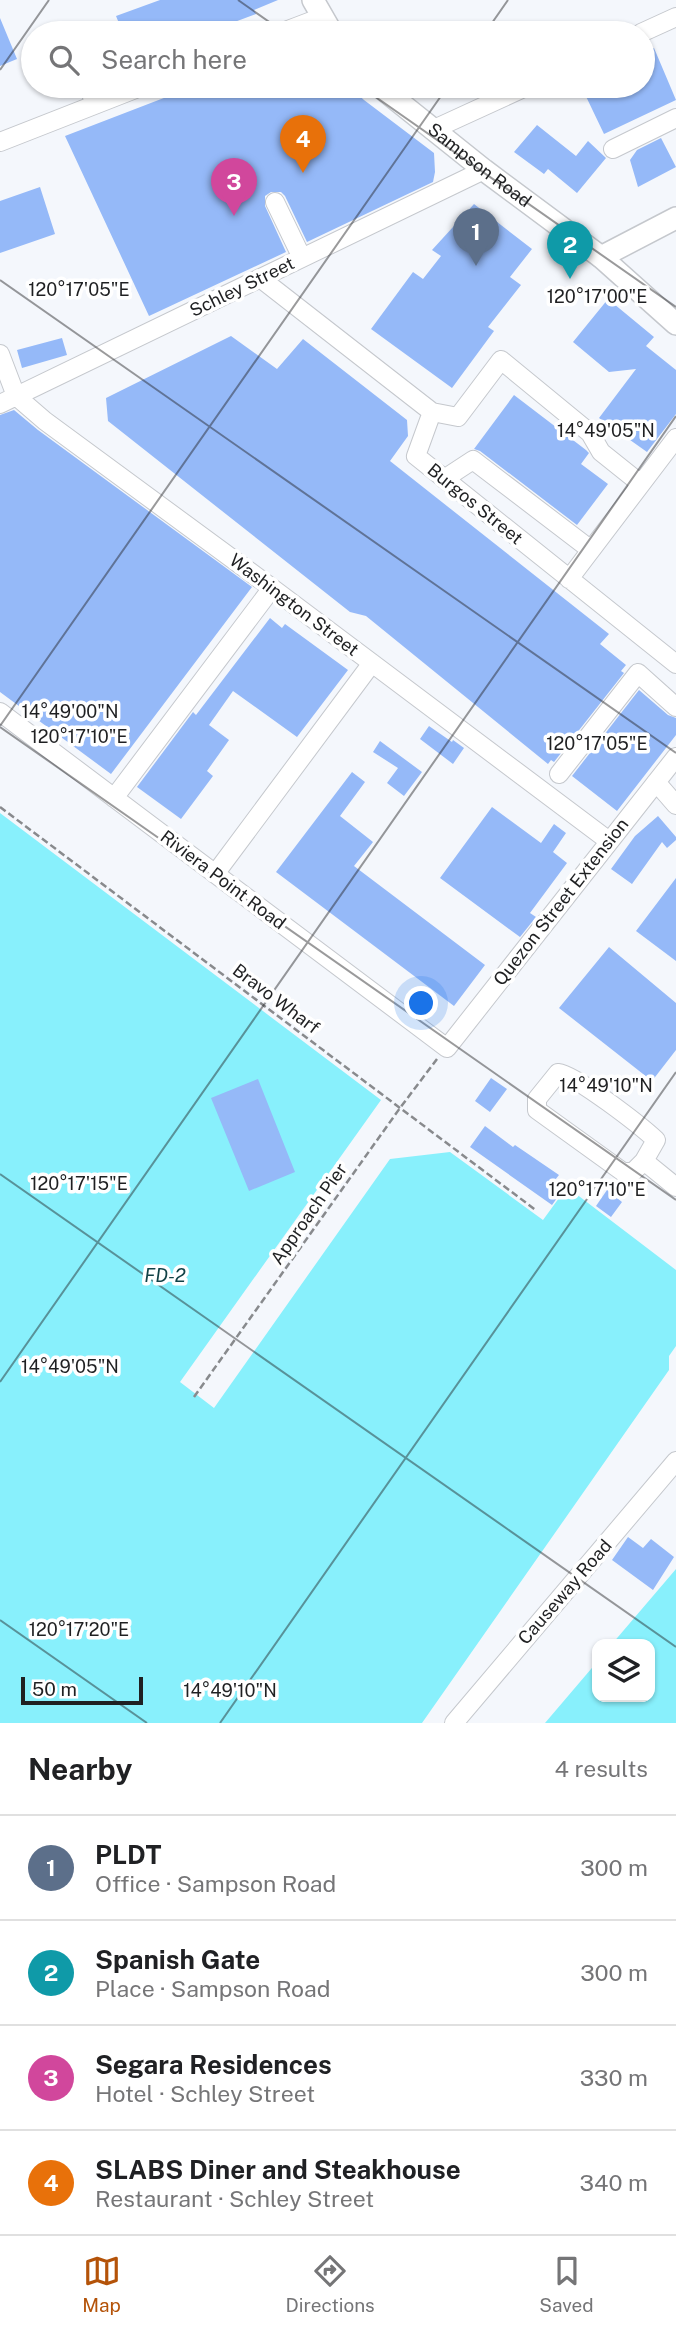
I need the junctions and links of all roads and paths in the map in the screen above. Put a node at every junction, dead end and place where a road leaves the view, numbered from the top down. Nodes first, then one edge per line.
1 (676, 17) edge
2 (655, 27) edge
3 (93, 98) edge
4 (111, 98) edge
5 (393, 98) edge
6 (502, 98) edge
7 (95, 104) junction
8 (676, 118) edge
9 (432, 130) junction
10 (0, 142) edge
11 (613, 149) dead end
12 (484, 170) junction
13 (275, 202) dead end
14 (676, 218) edge
15 (601, 257) junction
16 (302, 258) junction
17 (260, 278) junction
18 (676, 324) edge
19 (0, 354) edge
20 (8, 400) edge
21 (432, 412) junction
22 (676, 438) edge
23 (444, 479) junction
24 (641, 484) junction
25 (591, 550) junction
26 (569, 579) junction
27 (272, 588) junction
28 (372, 663) junction
29 (676, 664) edge
30 (676, 708) edge
31 (0, 712) edge
32 (676, 757) edge
33 (559, 774) dead end
34 (656, 782) junction
35 (114, 797) junction
36 (676, 805) edge
37 (0, 807) edge
38 (609, 841) junction
39 (215, 874) junction
40 (447, 1048) junction
41 (400, 1108) junction
42 (644, 1161) junction
43 (676, 1187) edge
44 (537, 1211) dead end
45 (194, 1397) dead end
46 (676, 1461) edge
47 (454, 1723) edge

1 - 2 street
3 - 7 street
4 - 7 street
5 - 9 main road, Sampson Road
6 - 9 street
7 - 10 street
8 - 11 street
9 - 12 main road, Sampson Road
12 - 15 main road, Sampson Road
12 - 16 street, Schley Street
13 - 16 street
14 - 15 main road
15 - 18 main road, Sampson Road
16 - 17 street, Schley Street
17 - 20 street, Schley Street
17 - 21 street
19 - 20 street, Washington Street
20 - 27 street, Washington Street
21 - 23 street, Burgos Street
21 - 24 street
22 - 24 street
23 - 25 street
23 - 26 street, Burgos Street
24 - 25 street
25 - 26 street
26 - 29 street, Burgos Street
27 - 28 street, Washington Street
27 - 35 street
28 - 38 street, Washington Street
28 - 39 street
30 - 33 street
31 - 35 street, Riviera Point Road
32 - 34 street, Quezon Street Extension
34 - 36 street
34 - 38 street, Quezon Street Extension
35 - 39 street, Riviera Point Road
37 - 41 path, Bravo Wharf
38 - 40 street, Quezon Street Extension
39 - 40 street, Riviera Point Road
40 - 41 path, Approach Pier
41 - 44 path, Bravo Wharf
41 - 45 path, Approach Pier
42 - 42 street
42 - 43 street
46 - 47 street, Causeway Road

